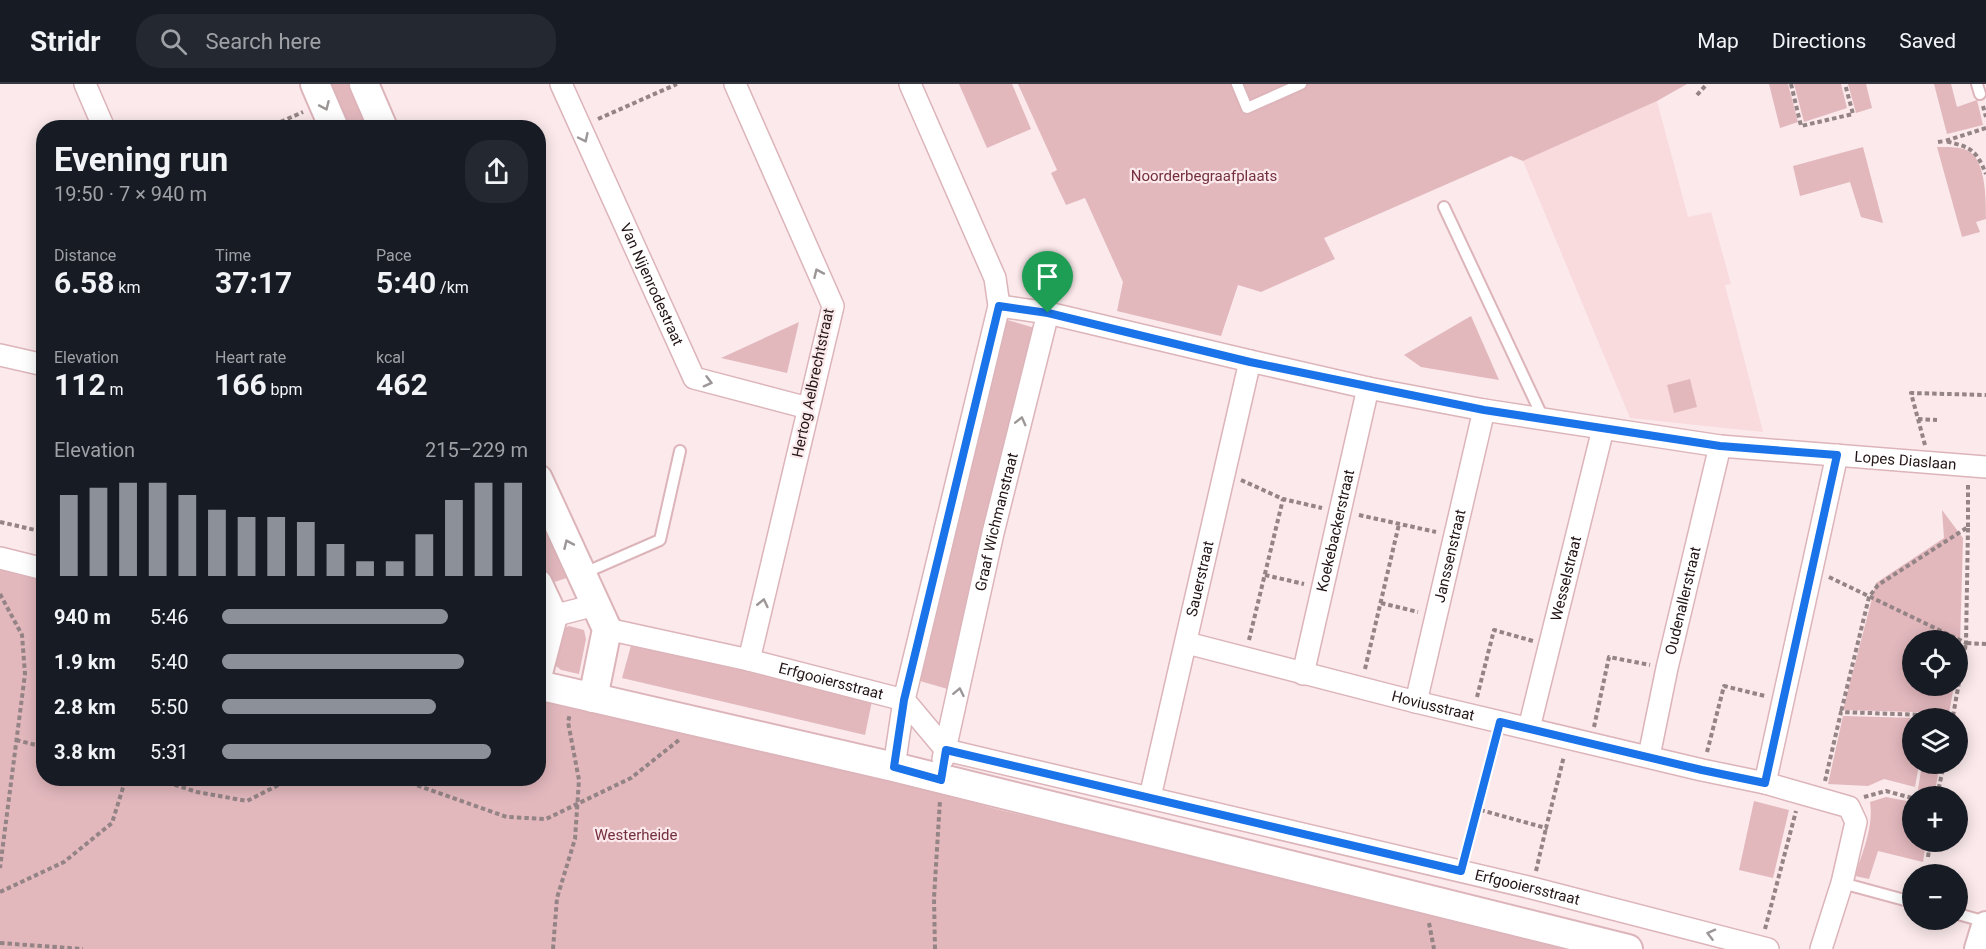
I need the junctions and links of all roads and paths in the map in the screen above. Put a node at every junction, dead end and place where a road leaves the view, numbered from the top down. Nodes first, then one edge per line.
1 (85, 84) edge
2 (364, 84) edge
3 (561, 84) edge
4 (676, 84) edge
5 (735, 84) edge
6 (910, 84) edge
7 (1237, 84) edge
8 (1301, 84) edge
9 (1707, 84) edge
10 (1791, 84) edge
11 (1845, 84) edge
12 (1697, 95) dead end
13 (324, 105) edge
14 (101, 120) edge
15 (287, 120) edge
16 (380, 120) edge
17 (579, 127) junction
18 (1986, 128) edge
19 (1944, 141) junction
20 (1938, 142) dead end
21 (1986, 174) edge
22 (1444, 207) dead end
23 (999, 306) junction
24 (1048, 313) junction
25 (0, 356) edge
26 (1250, 362) junction
27 (36, 363) edge
28 (1368, 387) junction
29 (1986, 395) edge
30 (808, 408) junction
31 (1484, 410) junction
32 (1543, 418) junction
33 (1918, 419) junction
34 (1937, 420) dead end
35 (1603, 429) junction
36 (1720, 446) junction
37 (680, 451) dead end
38 (1837, 455) junction
39 (1931, 462) junction
40 (1977, 467) edge
41 (546, 497) edge
42 (1283, 499) dead end
43 (0, 522) edge
44 (1400, 524) dead end
45 (1968, 527) junction
46 (36, 530) edge
47 (0, 558) edge
48 (36, 567) edge
49 (1812, 569) junction
50 (581, 574) junction
51 (1265, 575) junction
52 (1322, 588) junction
53 (0, 594) edge
54 (1869, 597) junction
55 (546, 601) edge
56 (1381, 603) junction
57 (553, 616) junction
58 (1436, 616) junction
59 (601, 617) junction
60 (1939, 630) edge
61 (1966, 630) edge
62 (546, 643) edge
63 (1187, 643) junction
64 (1968, 643) edge
65 (1986, 644) edge
66 (1550, 645) junction
67 (1245, 658) junction
68 (749, 660) junction
69 (1667, 668) junction
70 (1303, 674) junction
71 (546, 687) edge
72 (1360, 688) junction
73 (584, 696) junction
74 (904, 700) junction
75 (1783, 700) junction
76 (1416, 702) junction
77 (1841, 712) junction
78 (1473, 715) junction
79 (1902, 715) edge
80 (1500, 722) junction
81 (701, 723) junction
82 (1529, 728) junction
83 (1569, 737) junction
84 (16, 740) junction
85 (1590, 742) junction
86 (36, 745) edge
87 (946, 750) junction
88 (1649, 756) junction
89 (894, 767) junction
90 (1702, 770) junction
91 (941, 780) junction
92 (1765, 783) junction
93 (124, 786) edge
94 (178, 786) edge
95 (276, 786) edge
96 (419, 786) edge
97 (1902, 795) edge
98 (1810, 796) junction
99 (1150, 797) junction
100 (577, 805) junction
101 (1849, 807) junction
102 (1477, 809) junction
103 (1546, 828) junction
104 (1929, 852) edge
105 (1928, 857) dead end
106 (0, 868) edge
107 (1461, 871) junction
108 (1842, 883) junction
109 (1532, 888) junction
110 (0, 892) edge
111 (1902, 899) edge
112 (1968, 918) edge
113 (1986, 924) edge
114 (0, 943) edge
115 (1764, 948) edge
116 (83, 949) edge
117 (553, 949) edge
118 (935, 949) edge
119 (1628, 949) edge
120 (1821, 949) edge
121 (1979, 949) edge

1 - 14 street
2 - 16 street
3 - 17 street, Van Nijenrodestraat
4 - 17 path
30 -> 5 street, Hertog Aelbrechtstraat
6 - 23 street
7 - 8 lane
9 - 12 path
10 - 11 path
13 - 15 path
17 -> 30 street, Van Nijenrodestraat
18 - 19 path
19 - 20 path
19 - 21 path
22 - 32 lane
23 - 24 street
23 - 74 street
24 - 26 street, Lopes Diaslaan
87 -> 24 street, Graaf Wichmanstraat
25 - 27 street
26 - 28 street, Lopes Diaslaan
26 - 63 street, Sauerstraat
28 - 31 street, Lopes Diaslaan
28 - 52 street, Koekebackerstraat
29 - 33 path
68 -> 30 street, Hertog Aelbrechtstraat
31 - 32 street, Lopes Diaslaan
31 - 58 street, Janssenstraat
32 - 35 street, Lopes Diaslaan
33 - 34 path
33 - 39 path
35 - 36 street, Lopes Diaslaan
35 - 66 street, Wesselstraat
36 - 38 street, Lopes Diaslaan
36 - 69 street, Oudenallerstraat
37 - 50 lane
38 - 39 street, Lopes Diaslaan
38 - 49 street
39 - 40 street, Lopes Diaslaan
40 - 45 path
50 -> 41 street
42 - 51 path
43 - 46 path
44 - 56 path
45 - 54 path
45 - 61 path
47 - 48 street
49 - 54 path
49 - 75 street
50 - 59 street
51 - 52 path
51 - 67 path
52 - 70 street, Koekebackerstraat
53 - 84 path
54 - 60 path
54 - 77 path
55 - 57 street
56 - 58 path
56 - 72 path
57 - 59 street
57 - 62 street
58 - 76 street, Janssenstraat
59 - 68 street, Erfgooiersstraat
59 - 73 street
63 - 67 street, Hoviusstraat
63 - 99 street, Sauerstraat
64 - 65 path
66 - 78 path
66 - 82 street, Wesselstraat
67 - 70 street, Hoviusstraat
68 - 74 street, Erfgooiersstraat
69 - 85 path
69 - 88 street, Oudenallerstraat
70 - 72 street, Hoviusstraat
71 - 73 street
72 - 76 street, Hoviusstraat
73 - 81 street
73 - 100 path
74 - 87 street, Erfgooiersstraat
74 - 89 street
75 - 90 path
75 - 92 street
76 - 78 street, Hoviusstraat
77 - 79 path
77 - 98 path
78 - 80 street, Hoviusstraat
80 - 82 street, Hoviusstraat
80 - 102 path
81 - 89 street
81 - 100 path
82 - 83 street, Hoviusstraat
83 - 85 street, Hoviusstraat
83 - 103 path
84 - 86 path
84 - 106 path
85 - 88 street, Hoviusstraat
87 - 91 street, Graaf Wichmanstraat
87 - 99 street, Erfgooiersstraat
88 - 90 street, Hoviusstraat
89 - 91 street
90 - 92 street, Hoviusstraat
91 - 118 path
91 - 119 street
92 - 98 street, Hoviusstraat
93 - 110 path
94 - 95 path
96 - 100 path
97 - 101 path
98 - 101 street, Hoviusstraat
98 - 115 path
99 - 107 street, Erfgooiersstraat
100 - 117 path
101 - 108 street
102 - 103 path
102 - 107 path
103 - 109 path
104 - 105 path
107 - 109 street, Erfgooiersstraat
108 - 111 lane
108 - 120 street
115 -> 109 street, Erfgooiersstraat
112 - 113 lane
113 - 121 street
114 - 116 path

